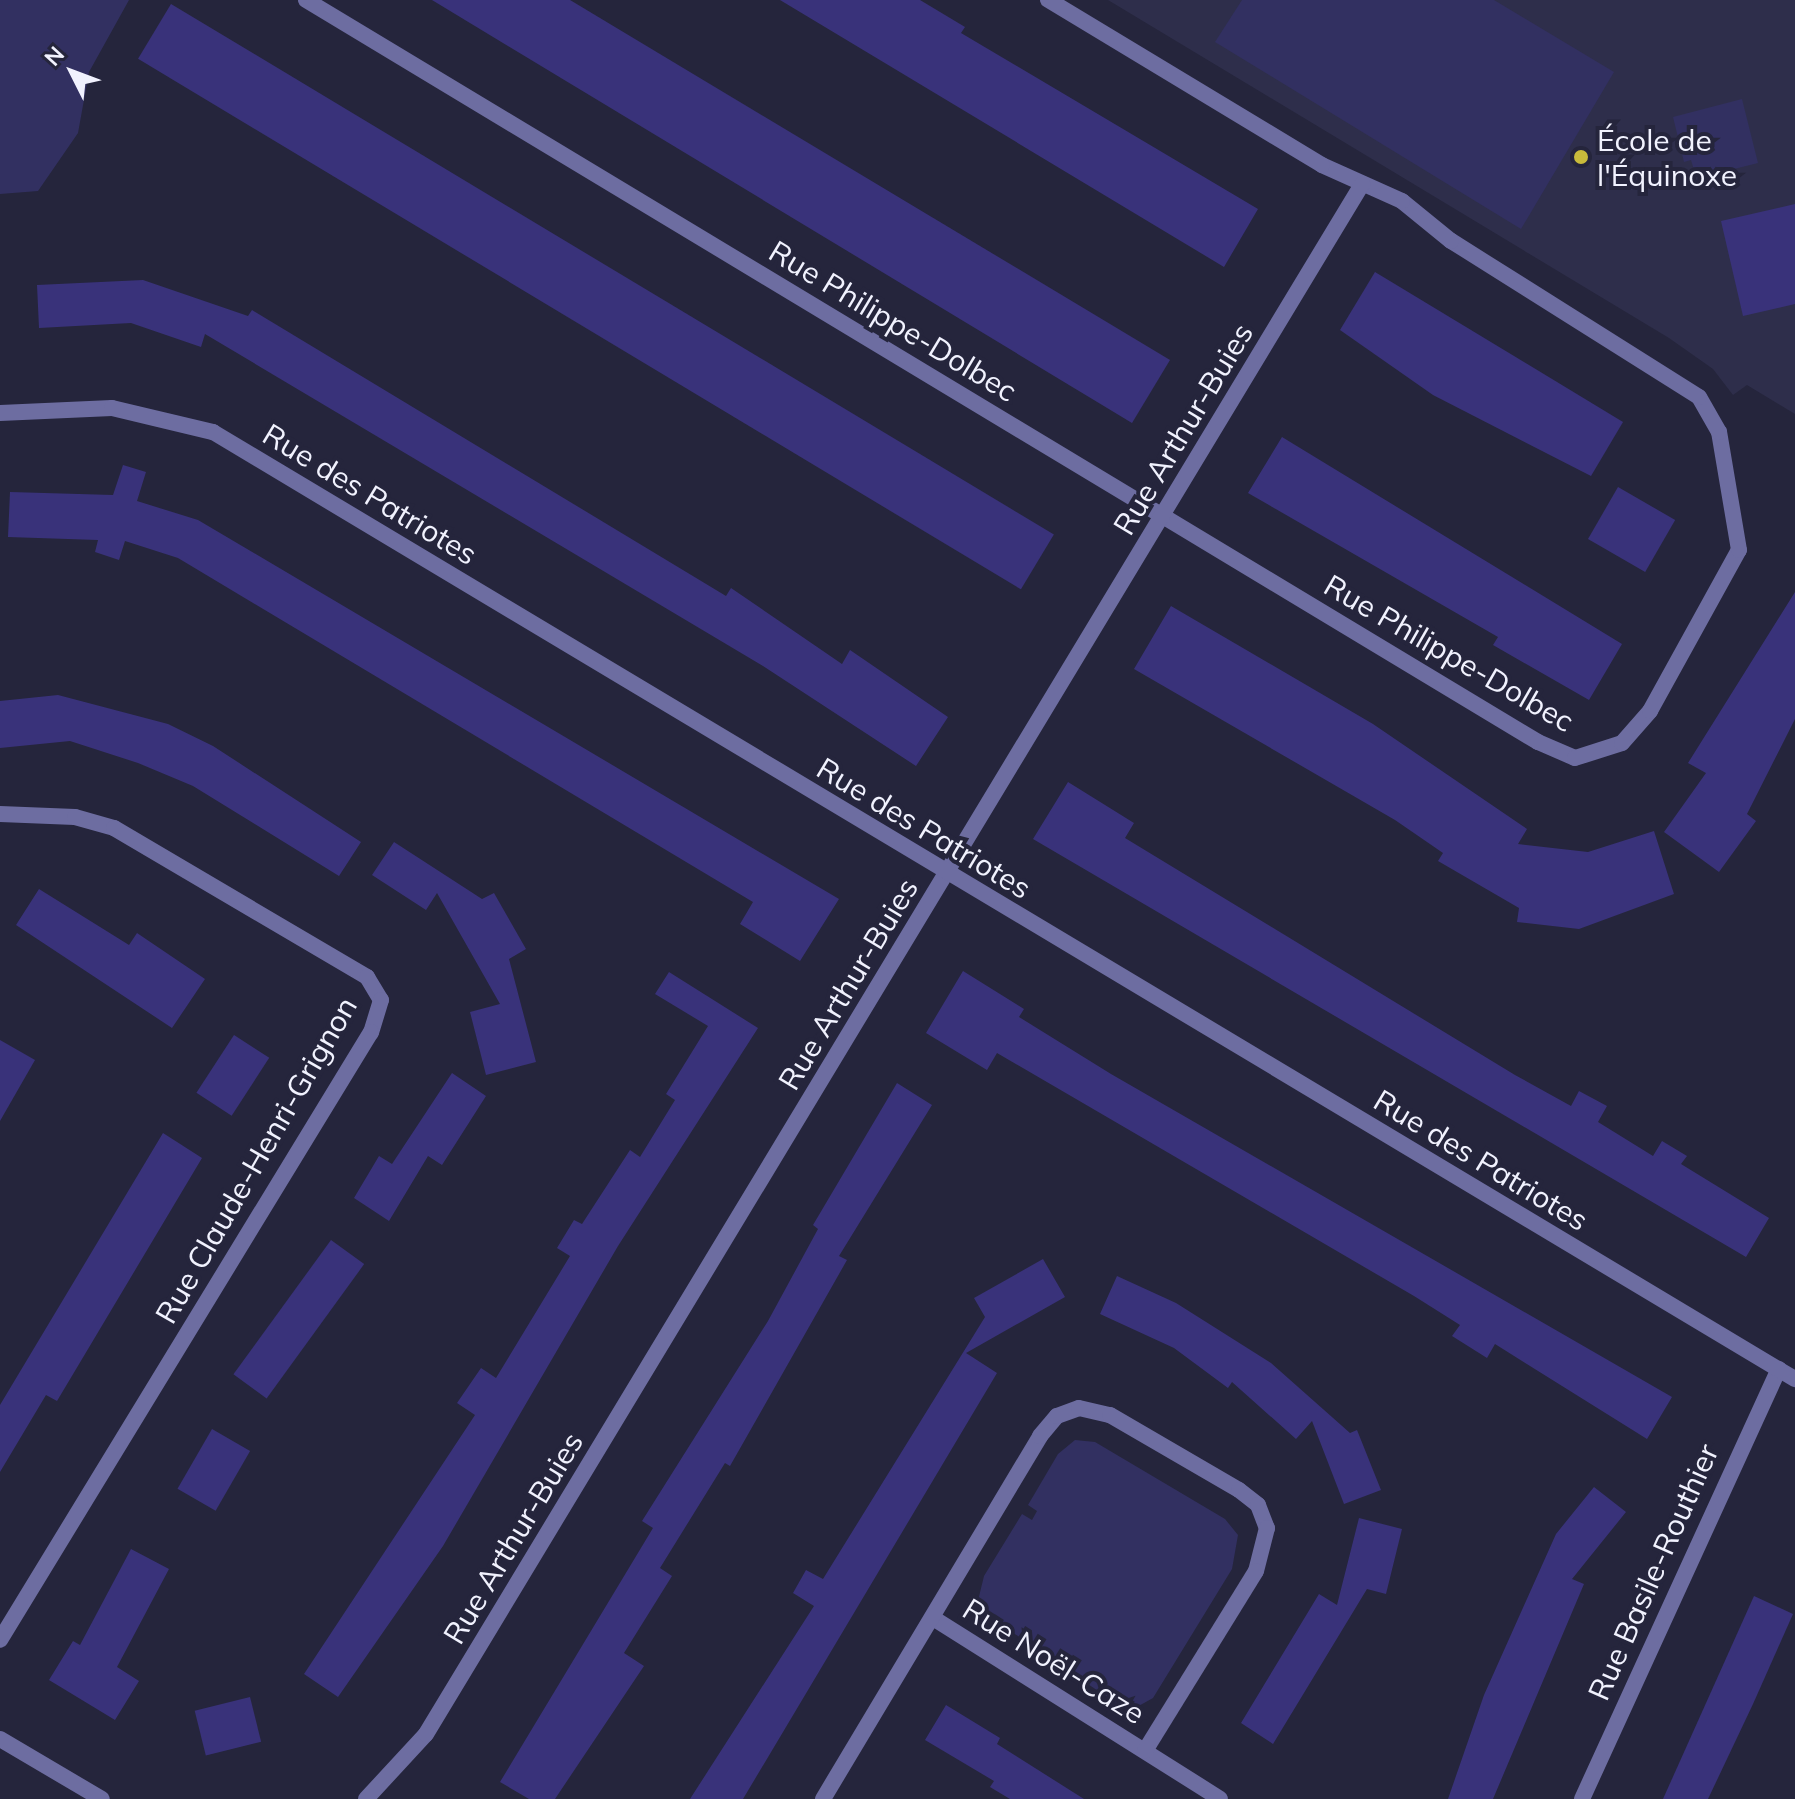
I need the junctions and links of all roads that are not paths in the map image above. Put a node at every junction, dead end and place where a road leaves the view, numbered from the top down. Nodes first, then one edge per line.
1 (306, 0) edge
2 (1048, 0) edge
3 (1362, 184) junction
4 (0, 413) edge
5 (1163, 516) junction
6 (0, 814) edge
7 (947, 875) junction
8 (1779, 1369) junction
9 (1795, 1379) edge
10 (933, 1618) junction
11 (0, 1640) edge
12 (0, 1739) edge
13 (1145, 1751) junction
14 (102, 1799) edge
15 (366, 1799) edge
16 (823, 1799) edge
17 (1220, 1799) edge
18 (1582, 1799) edge

1 - 5 street, Rue Philippe-Dolbec
2 - 3 street, Rue Philippe-Dolbec
3 - 5 street, Rue Arthur-Buies
3 - 5 street, Rue Philippe-Dolbec
4 - 7 street, Rue des Patriotes
5 - 7 street, Rue Arthur-Buies
6 - 11 street, Rue Claude-Henri-Grignon
7 - 8 street, Rue des Patriotes
7 - 15 street, Rue Arthur-Buies
8 - 9 street, Rue des Patriotes
8 - 18 street, Rue Basile-Routhier
10 - 13 street, Rue Noël-Caze
10 - 13 street, Rue Noël-Caze
10 - 16 street, Rue Noël-Caze
12 - 14 street
13 - 17 street, Rue Noël-Caze

